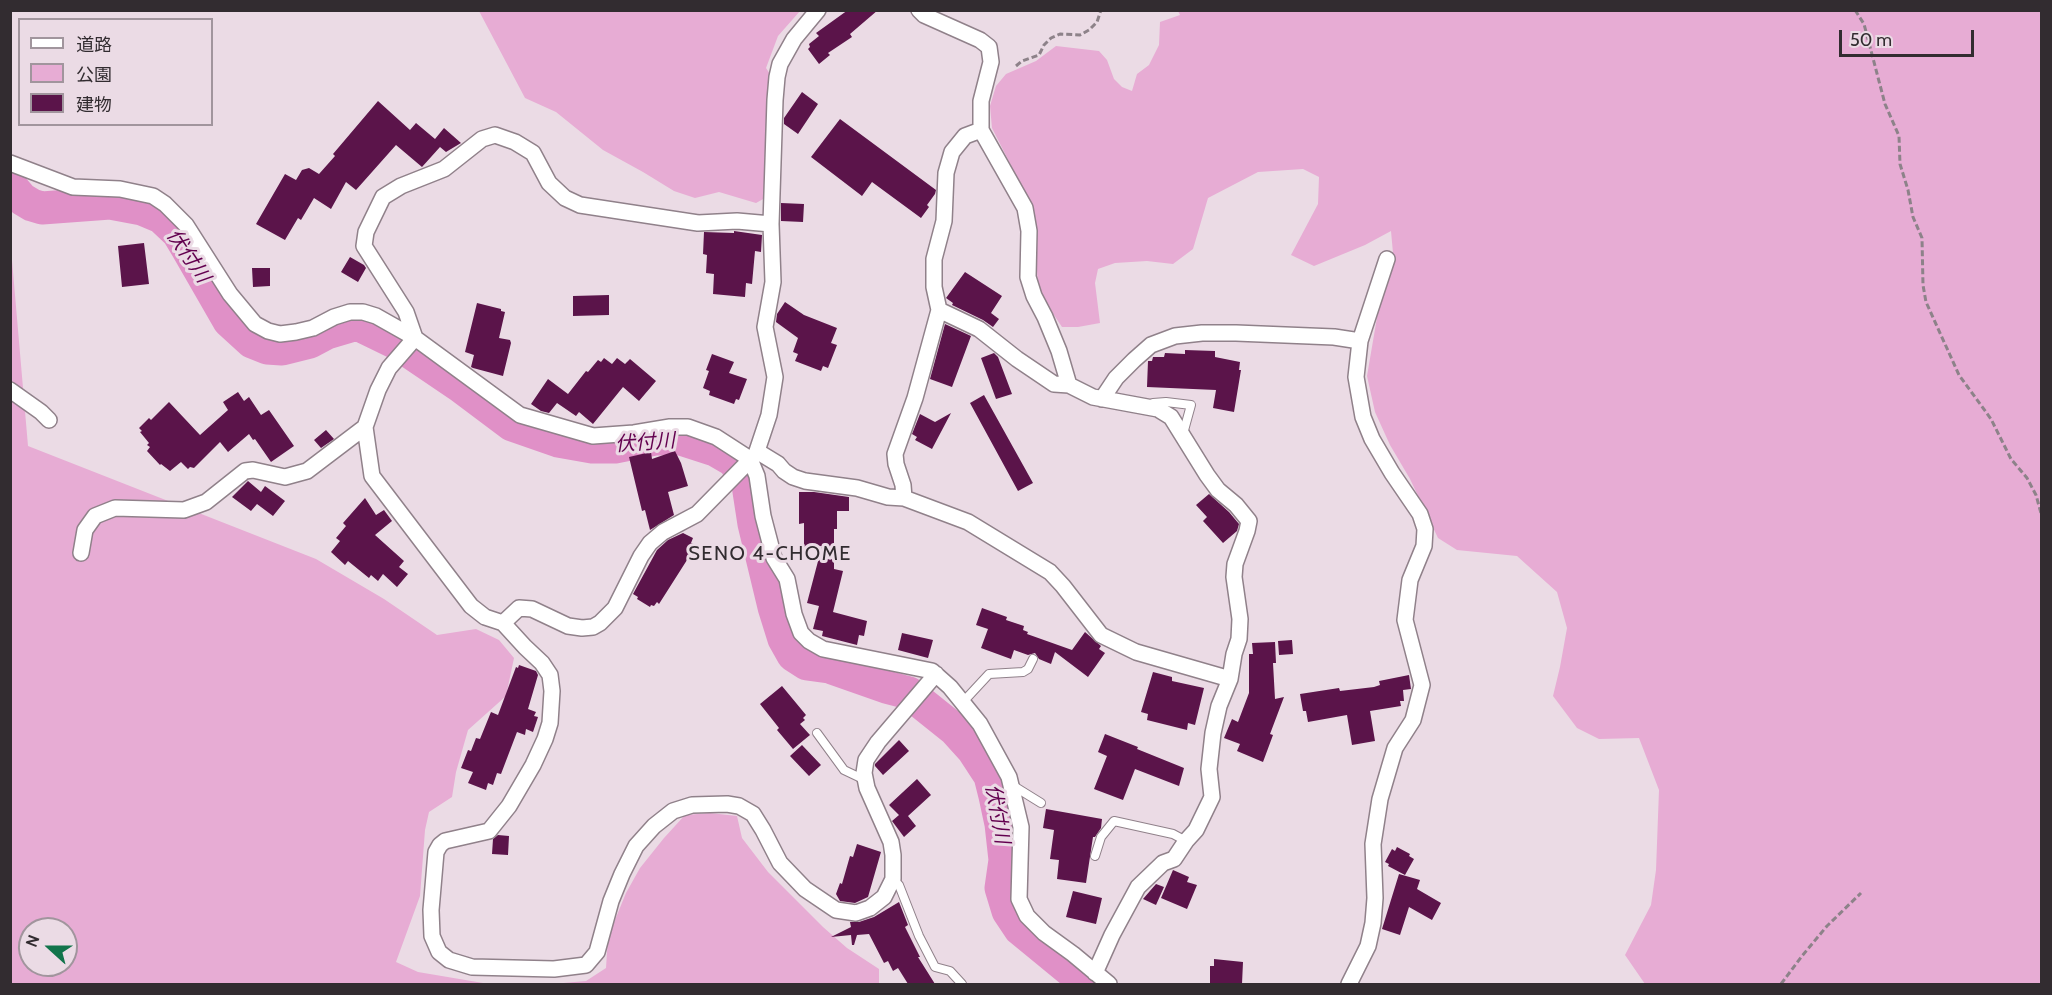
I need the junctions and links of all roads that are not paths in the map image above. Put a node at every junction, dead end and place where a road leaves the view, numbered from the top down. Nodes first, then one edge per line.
1 (818, 10) edge
2 (919, 10) edge
3 (981, 130) junction
4 (10, 163) edge
5 (771, 224) junction
6 (1387, 259) dead end
7 (939, 310) junction
8 (412, 341) junction
9 (1360, 341) junction
10 (1069, 385) junction
11 (10, 390) edge
12 (1102, 399) junction
13 (1145, 406) junction
14 (49, 420) dead end
15 (365, 427) junction
16 (1183, 435) junction
17 (745, 465) junction
18 (904, 498) junction
19 (81, 553) dead end
20 (502, 622) junction
21 (1033, 659) dead end
22 (936, 674) junction
23 (1230, 679) junction
24 (963, 702) junction
25 (817, 733) dead end
26 (865, 780) junction
27 (1011, 785) junction
28 (1041, 803) dead end
29 (1186, 841) junction
30 (1095, 856) dead end
31 (893, 879) junction
32 (1095, 973) junction
33 (962, 984) edge
34 (1109, 984) edge
35 (1349, 984) edge

1 - 5 street
2 - 3 street
3 - 7 street
3 - 10 street
4 - 8 street
5 - 8 street
5 - 17 street
6 - 9 street
7 - 10 street
7 - 18 street
8 - 15 street
8 - 17 street
9 - 12 street
9 - 35 street
10 - 12 street
11 - 14 street
12 - 13 street
13 - 16 street
13 - 16 lane
15 - 19 street
15 - 20 street
16 - 23 street
17 - 18 street
17 - 20 street
17 - 22 street
18 - 23 street
20 - 31 street
21 - 24 lane
22 - 24 street
22 - 26 street
23 - 29 street
24 - 27 street
25 - 26 lane
26 - 31 street
27 - 28 lane
27 - 32 street
29 - 30 lane
29 - 32 street
31 - 33 lane
32 - 34 street

